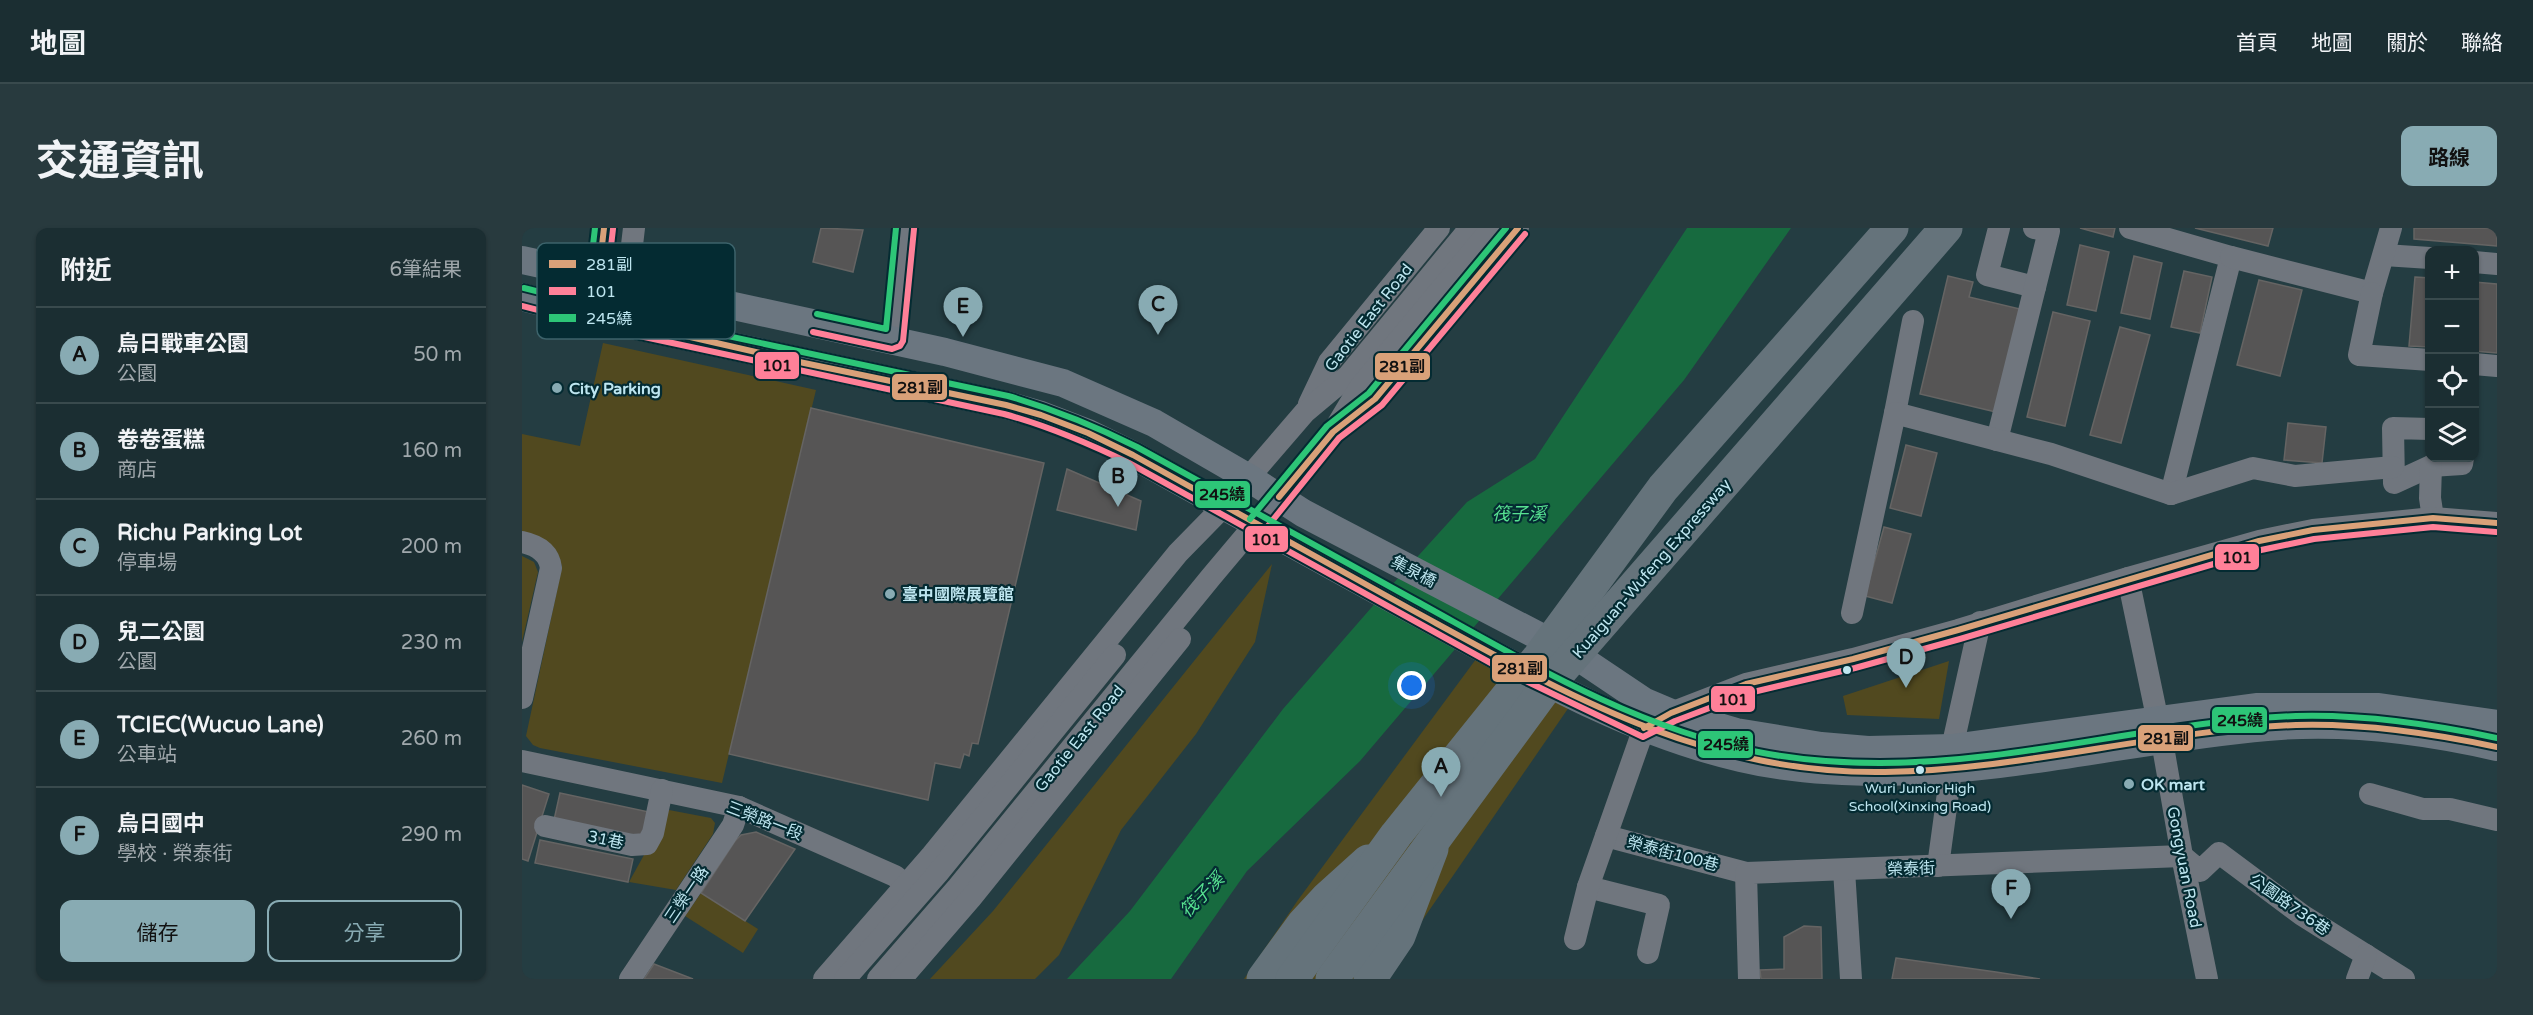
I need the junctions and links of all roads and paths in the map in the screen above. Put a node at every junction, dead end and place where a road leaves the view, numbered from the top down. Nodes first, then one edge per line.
1 (604, 228) edge
2 (634, 228) edge
3 (905, 228) edge
4 (1439, 228) edge
5 (1452, 228) edge
6 (1470, 228) edge
7 (1492, 228) edge
8 (1507, 228) edge
9 (1518, 228) edge
10 (1892, 228) edge
11 (1946, 228) edge
12 (1999, 228) edge
13 (2034, 228) edge
14 (2130, 228) edge
15 (2391, 228) edge
16 (602, 243) edge
17 (632, 243) edge
18 (2384, 255) junction
19 (2231, 257) junction
20 (2425, 258) edge
21 (522, 260) edge
22 (2479, 262) edge
23 (537, 263) edge
24 (2497, 264) edge
25 (2036, 287) junction
26 (2372, 293) junction
27 (522, 297) edge
28 (537, 301) edge
29 (735, 306) edge
30 (1913, 321) dead end
31 (698, 339) edge
32 (894, 340) junction
33 (2425, 360) edge
34 (2479, 364) edge
35 (2497, 366) edge
36 (1305, 412) junction
37 (1895, 413) junction
38 (2425, 429) edge
39 (1333, 432) junction
40 (1997, 440) junction
41 (2462, 462) edge
42 (2431, 466) junction
43 (2393, 467) junction
44 (1249, 477) junction
45 (2171, 494) junction
46 (1290, 504) junction
47 (1224, 506) junction
48 (2433, 518) junction
49 (2497, 523) edge
50 (1268, 531) junction
51 (522, 542) edge
52 (2128, 578) junction
53 (1852, 613) dead end
54 (1980, 622) junction
55 (1529, 673) junction
56 (522, 698) edge
57 (1671, 713) junction
58 (2497, 724) edge
59 (1644, 728) junction
60 (2160, 731) junction
61 (2497, 747) edge
62 (1952, 759) junction
63 (522, 761) edge
64 (662, 790) junction
65 (2370, 794) dead end
66 (739, 807) junction
67 (2497, 819) edge
68 (545, 826) dead end
69 (1396, 835) junction
70 (1606, 836) junction
71 (1436, 840) junction
72 (2182, 856) junction
73 (1938, 866) junction
74 (1844, 870) junction
75 (1746, 873) junction
76 (1588, 887) junction
77 (913, 890) junction
78 (944, 917) junction
79 (1575, 939) dead end
80 (1648, 953) dead end
81 (2366, 955) junction
82 (630, 979) edge
83 (824, 979) edge
84 (845, 979) edge
85 (878, 979) edge
86 (901, 979) edge
87 (1263, 979) edge
88 (1292, 979) edge
89 (1303, 979) edge
90 (1320, 979) edge
91 (1332, 979) edge
92 (1370, 979) edge
93 (1749, 979) edge
94 (1851, 979) edge
95 (2207, 979) edge
96 (2357, 979) edge
97 (2404, 979) edge

1 - 16 street
2 - 17 street
3 - 32 street
4 - 36 street, Gaotie East Road
5 - 36 street
6 - 36 street, Gaotie East Road
7 - 39 street, Gaotie East Road
8 - 39 street
9 - 39 street, Gaotie East Road
10 - 69 highway, Kuaiguan-Wufeng Expressway, bridge
11 - 71 highway, Kuaiguan-Wufeng Expressway, bridge
12 - 25 street
13 - 25 street
14 - 19 street
15 - 18 street
18 - 20 street
18 - 26 street
19 - 26 street
19 - 45 street
21 - 23 main road, 集泉橋
22 - 24 street
25 - 40 street
26 - 33 street
27 - 28 main road
29 - 32 main road, 集泉橋
30 - 37 street
31 - 47 main road
32 - 44 main road, 集泉橋
34 - 35 street
36 - 44 street, Gaotie East Road
37 - 40 street
37 - 53 street
38 - 43 street
39 - 46 street, Gaotie East Road
40 - 45 street
41 - 42 street
42 - 43 street
42 - 48 street
43 - 45 street
44 - 46 main road, 集泉橋
44 - 47 street, Gaotie East Road
46 - 50 street, Gaotie East Road
46 - 57 main road, 集泉橋
47 - 50 main road
47 - 77 street, Gaotie East Road
48 - 49 street
48 - 52 street
50 - 55 main road
50 - 78 street, Gaotie East Road
51 - 56 street
52 - 54 street
52 - 60 street, Gongyuan Road
54 - 57 street
54 - 62 street
55 - 59 main road
55 - 89 street
55 - 90 street
57 - 59 street
57 - 62 main road, 集泉橋
58 - 60 main road
59 - 62 main road
59 - 70 street, 榮泰街100巷
60 - 61 main road
60 - 62 main road
60 - 72 street, Gongyuan Road
62 - 73 street
63 - 64 street, 三榮路一段
64 - 66 street, 三榮路一段
64 - 68 street, 31巷
65 - 67 street
66 - 77 street, 三榮路一段
66 - 82 street, 三榮一路
69 - 87 highway, bridge
69 - 88 highway, Kuaiguan-Wufeng Expressway, bridge
70 - 75 street, 榮泰街100巷
70 - 76 street
71 - 91 highway, Kuaiguan-Wufeng Expressway, bridge
71 - 92 highway
72 - 73 street, 榮泰街
72 - 81 street, 公園路736巷
72 - 95 street, Gongyuan Road
73 - 74 street, 榮泰街
74 - 75 street, 榮泰街
74 - 94 street
75 - 93 street
76 - 79 street
76 - 80 street
77 - 78 street, 三榮路一段
77 - 83 street, Gaotie East Road
77 - 84 street, Gaotie East Road
78 - 85 street, Gaotie East Road
78 - 86 street, Gaotie East Road
81 - 96 street
81 - 97 street, 公園路736巷

